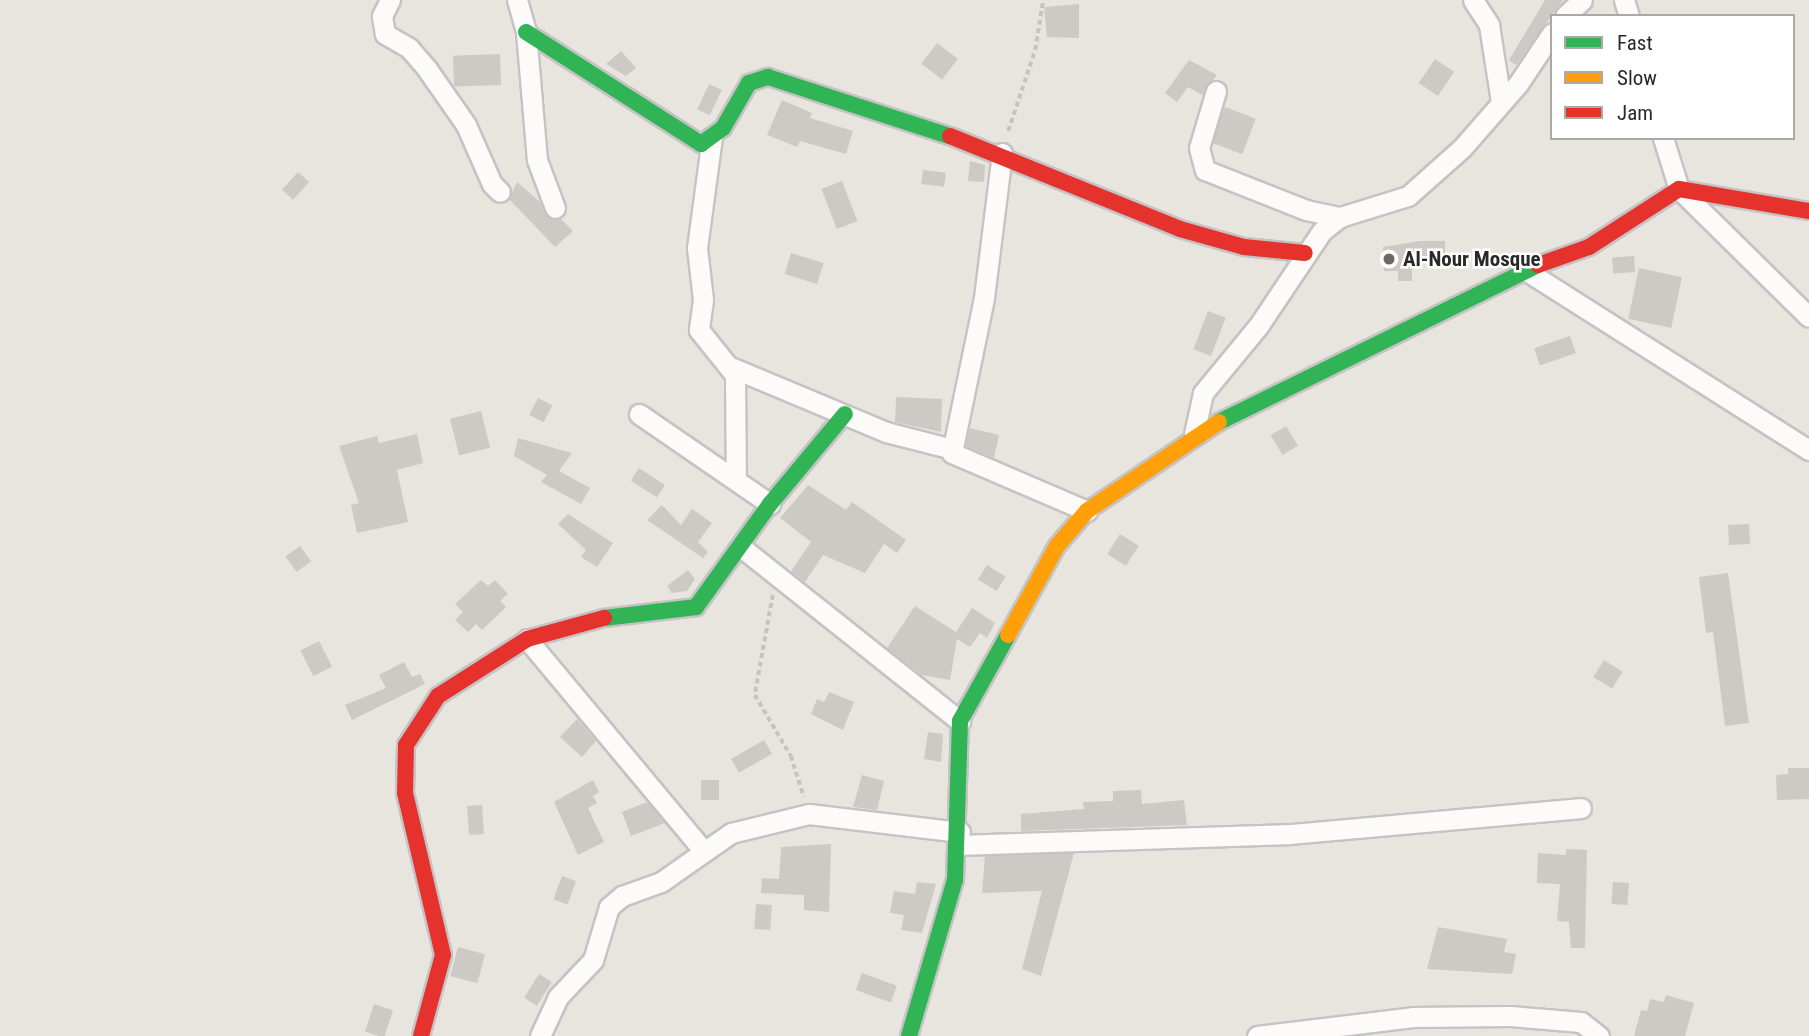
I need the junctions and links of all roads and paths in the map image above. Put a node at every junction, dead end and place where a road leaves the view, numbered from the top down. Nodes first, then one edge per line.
1 (390, 0) edge
2 (517, 0) edge
3 (1043, 0) edge
4 (1473, 0) edge
5 (1582, 0) edge
6 (1567, 14) edge
7 (526, 32) junction
8 (1550, 36) edge
9 (1216, 91) dead end
10 (1501, 102) junction
11 (712, 137) junction
12 (1664, 140) edge
13 (1002, 153) junction
14 (1678, 189) junction
15 (500, 192) dead end
16 (555, 208) dead end
17 (1809, 211) edge
18 (1340, 218) junction
19 (1305, 253) junction
20 (1525, 270) junction
21 (1809, 317) edge
22 (733, 368) junction
23 (639, 414) dead end
24 (845, 414) junction
25 (1194, 434) junction
26 (952, 449) junction
27 (1809, 450) edge
28 (736, 480) junction
29 (770, 504) junction
30 (1087, 511) junction
31 (741, 547) junction
32 (777, 576) junction
33 (527, 639) junction
34 (960, 721) junction
35 (1581, 808) dead end
36 (809, 814) junction
37 (960, 839) junction
38 (703, 850) junction
39 (421, 1036) edge
40 (540, 1036) edge
41 (909, 1036) edge
42 (1257, 1036) edge
43 (1599, 1036) edge

1 - 15 street
2 - 7 street
3 - 13 path
4 - 10 street
5 - 6 street
7 - 11 street
7 - 16 street
8 - 10 street
9 - 18 street
10 - 18 street
11 - 13 street
11 - 22 street
12 - 14 street
13 - 19 street
13 - 26 street
14 - 17 street
14 - 20 street
14 - 21 street
18 - 19 street
19 - 25 street
20 - 25 street
20 - 27 street
22 - 24 street
22 - 28 street
23 - 28 street
24 - 26 street
24 - 29 street
25 - 30 street
26 - 30 street
28 - 29 street
29 - 31 street
30 - 34 street
31 - 32 street
31 - 33 street
32 - 34 street
32 - 36 path
33 - 38 street
33 - 39 street
34 - 37 street
35 - 37 street
36 - 37 street
36 - 38 street
37 - 41 street
38 - 40 street
42 - 43 street

